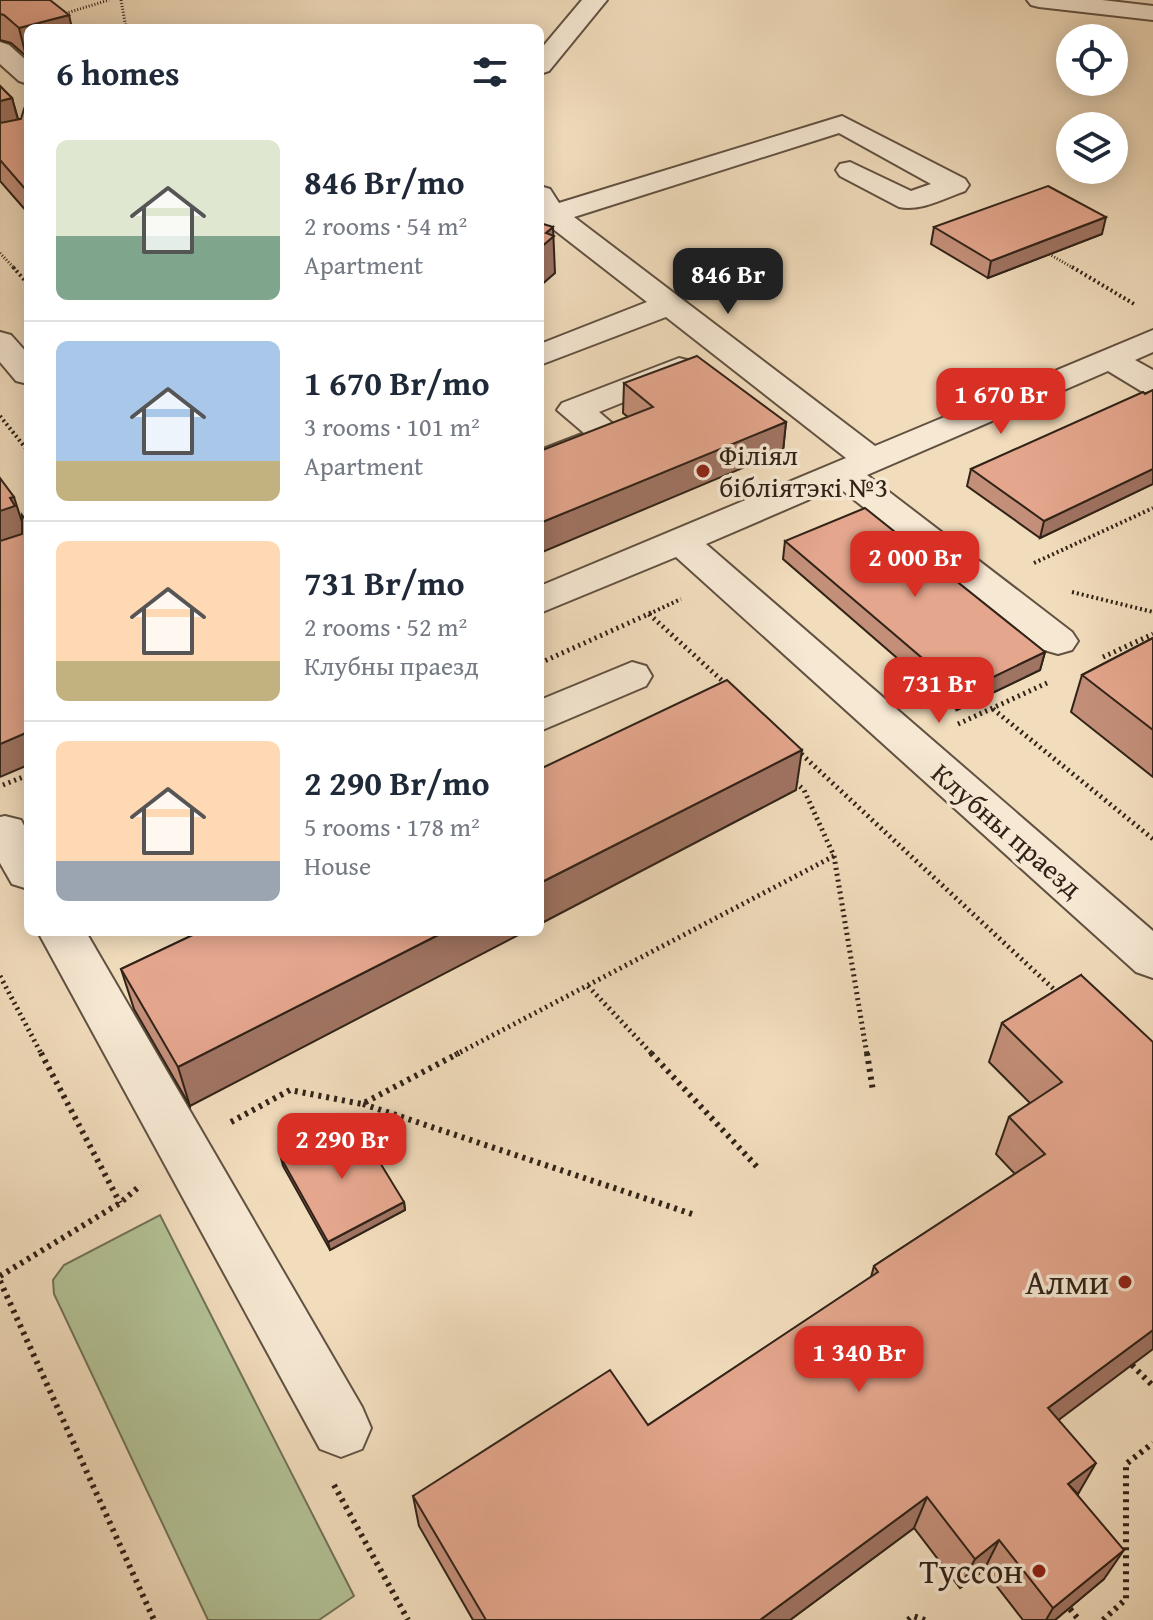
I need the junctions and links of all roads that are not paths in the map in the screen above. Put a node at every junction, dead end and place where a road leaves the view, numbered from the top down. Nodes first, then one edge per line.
1 (595, 0) edge
2 (1039, 0) edge
3 (1153, 13) edge
4 (0, 50) edge
5 (544, 61) edge
6 (24, 72) edge
7 (850, 170) dead end
8 (544, 209) edge
9 (668, 305) junction
10 (24, 329) edge
11 (0, 339) edge
12 (1153, 340) edge
13 (726, 349) junction
14 (544, 353) edge
15 (1110, 359) junction
16 (24, 369) edge
17 (1153, 384) edge
18 (544, 461) edge
19 (856, 466) junction
20 (681, 542) junction
21 (544, 599) edge
22 (1058, 641) dead end
23 (632, 676) dead end
24 (544, 715) edge
25 (11, 830) edge
26 (24, 862) edge
27 (65, 936) edge
28 (1153, 959) edge
29 (341, 1428) dead end

1 - 5 street
2 - 3 street
4 - 6 street
7 - 8 street
8 - 9 street
9 - 13 street
9 - 14 street
10 - 11 street
11 - 16 street
12 - 15 street
13 - 18 street
13 - 19 street
15 - 17 street
15 - 19 street
19 - 20 street
19 - 22 street
20 - 21 street
20 - 28 street, Клубны праезд
23 - 24 street
25 - 26 street
27 - 29 street

